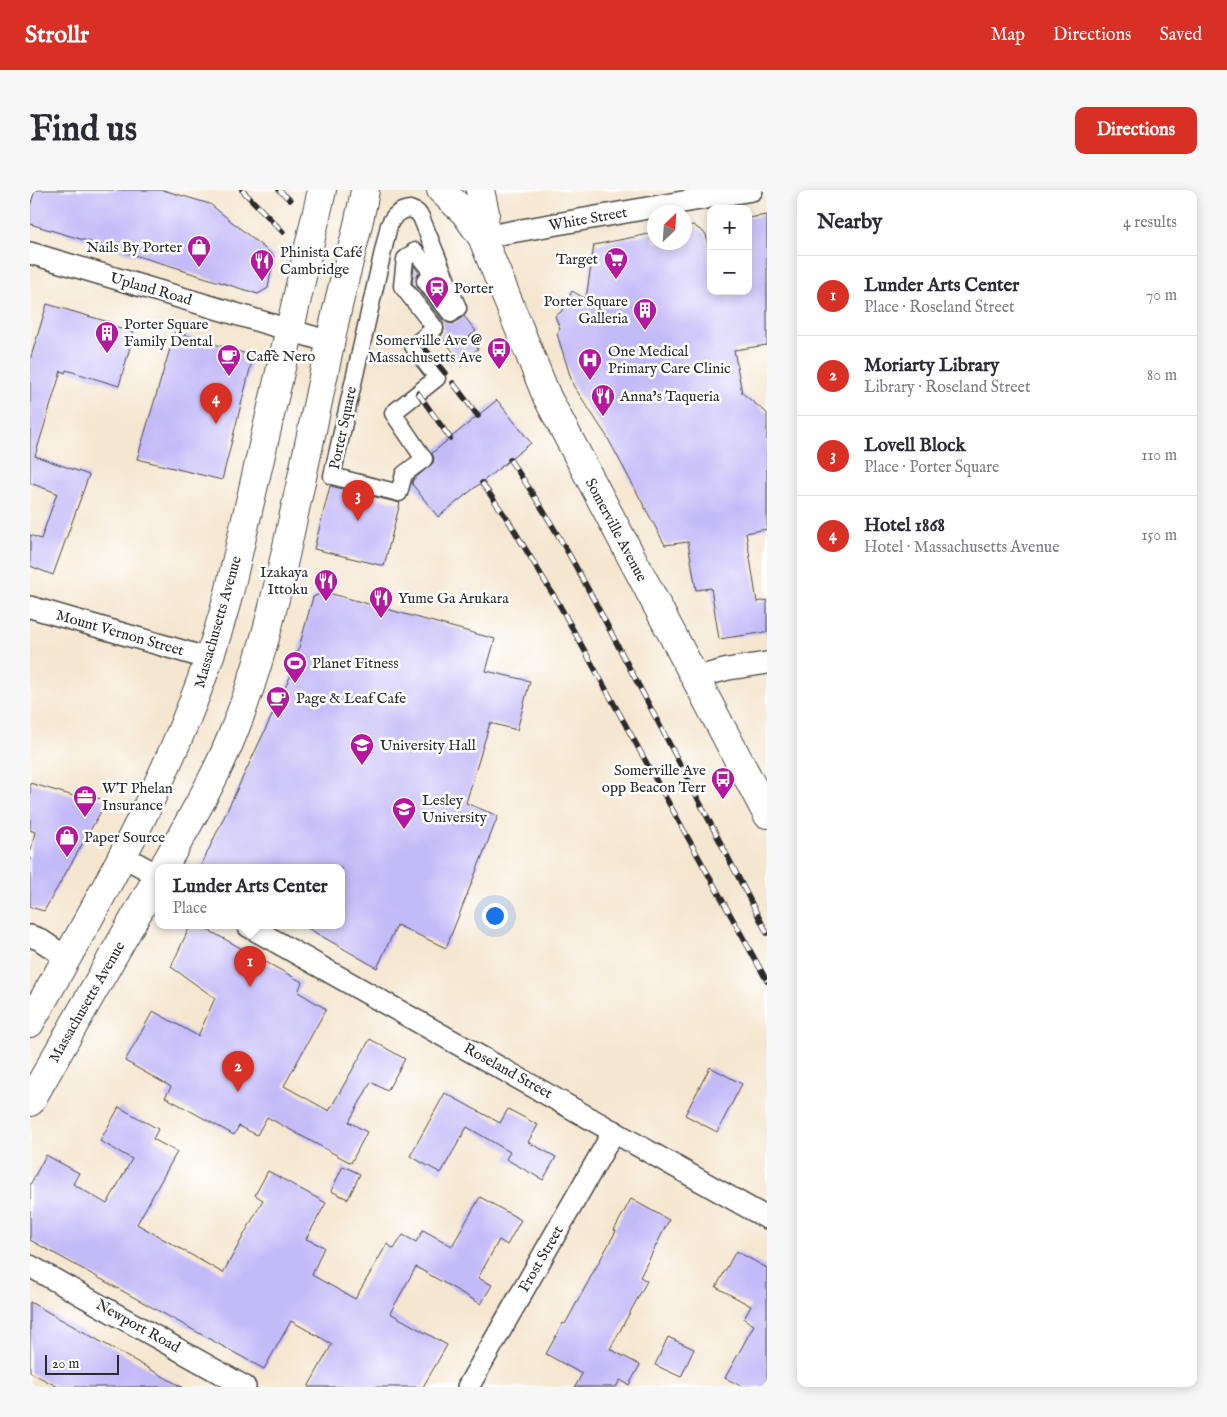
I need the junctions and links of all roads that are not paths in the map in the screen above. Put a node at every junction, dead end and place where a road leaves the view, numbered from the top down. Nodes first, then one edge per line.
1 (322, 190) edge
2 (365, 190) edge
3 (441, 190) edge
4 (480, 190) edge
5 (752, 190) edge
6 (482, 237) junction
7 (30, 253) edge
8 (458, 308) joint
9 (291, 330) junction
10 (330, 342) junction
11 (30, 607) edge
12 (210, 659) junction
13 (767, 663) edge
14 (694, 678) junction
15 (767, 814) edge
16 (123, 856) junction
17 (165, 864) edge
18 (155, 873) edge
19 (155, 882) edge
20 (253, 929) edge
21 (30, 936) edge
22 (67, 958) junction
23 (30, 1023) edge
24 (30, 1102) edge
25 (614, 1131) junction
26 (767, 1218) edge
27 (30, 1266) edge
28 (245, 1387) edge
29 (468, 1387) edge

1 - 9 main road, Massachusetts Avenue
2 - 10 main road
3 - 6 main road, Somerville Avenue
4 - 6 main road, Somerville Avenue
5 - 6 street, White Street
6 - 14 main road, Somerville Avenue
7 - 9 street, Upland Road
8 - 8 street, Porter Square
9 - 10 street, Upland Road
9 - 12 main road, Massachusetts Avenue
10 - 17 main road
11 - 12 street, Mount Vernon Street
12 - 16 main road, Massachusetts Avenue
13 - 14 street
14 - 15 main road, Somerville Avenue
16 - 18 street
16 - 22 main road, Massachusetts Avenue
19 - 24 main road, Massachusetts Avenue
20 - 25 street, Roseland Street
21 - 22 street
22 - 23 main road, Massachusetts Avenue
25 - 26 street, Roseland Street
25 - 29 street, Frost Street
27 - 28 street, Newport Road

